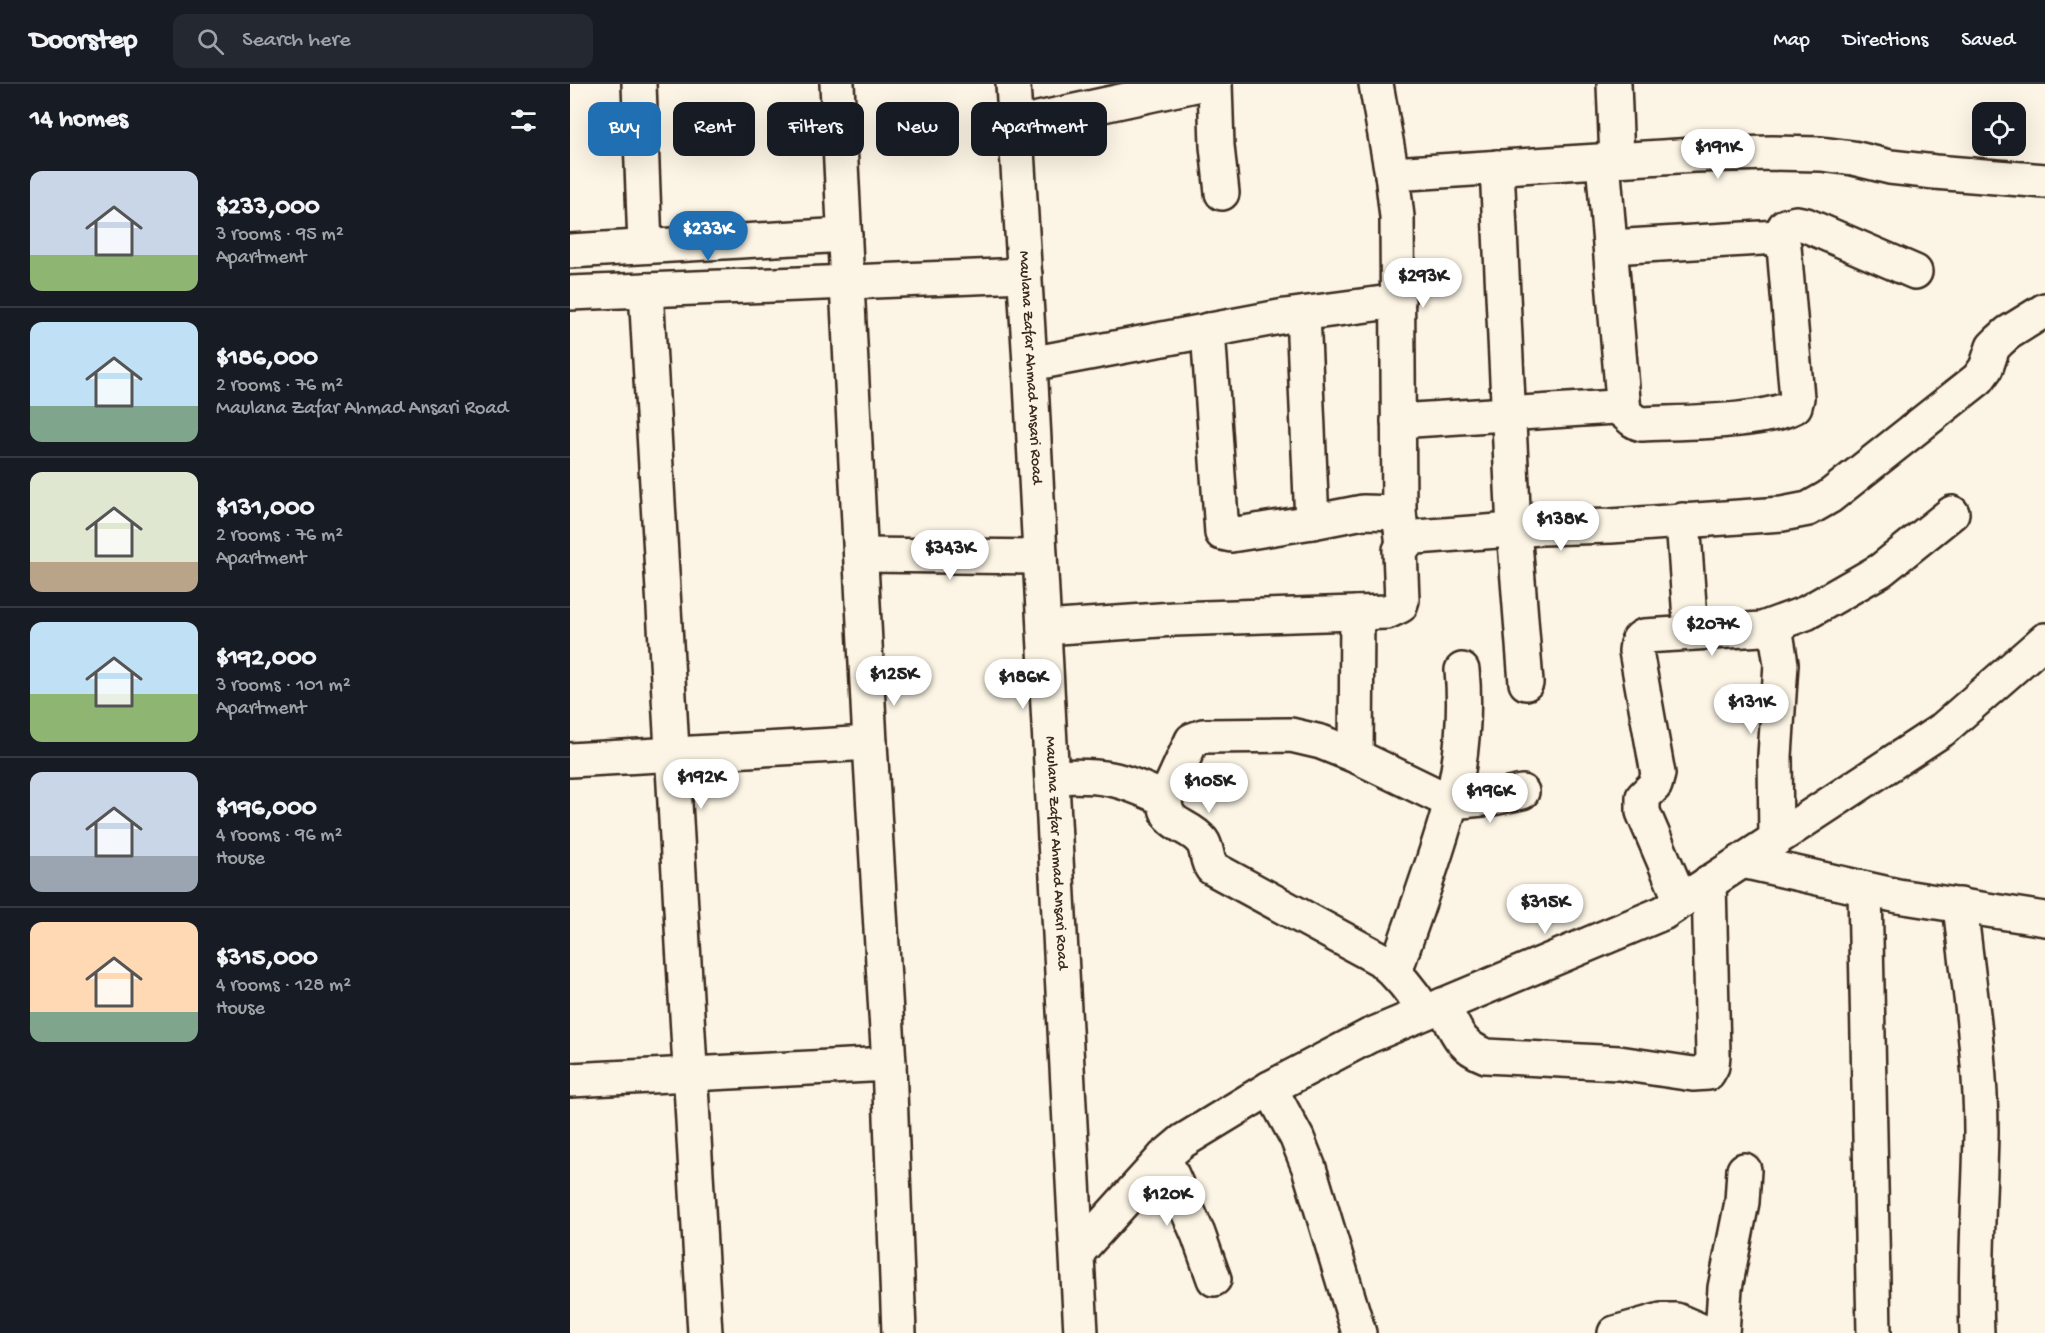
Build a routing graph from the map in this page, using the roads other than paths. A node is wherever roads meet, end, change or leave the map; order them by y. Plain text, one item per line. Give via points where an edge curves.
1 (639, 84) edge
2 (837, 84) edge
3 (1013, 84) edge
4 (1200, 84) edge
5 (1215, 84) edge
6 (1377, 84) edge
7 (1614, 84) edge
8 (1014, 102) edge
9 (1107, 104) edge
10 (1017, 156) edge
11 (1610, 160) junction
12 (1497, 167) junction
13 (1392, 174) junction
14 (2045, 181) edge
15 (1222, 193) dead end
16 (845, 235) junction
17 (1778, 237) junction
18 (645, 246) junction
19 (1611, 247) junction
20 (570, 251) edge
21 (1915, 272) dead end
22 (1025, 275) junction
23 (848, 283) junction
24 (646, 290) junction
25 (570, 293) edge
26 (1398, 301) junction
27 (2045, 310) edge
28 (1303, 314) junction
29 (1208, 330) junction
30 (1030, 364) junction
31 (1624, 412) junction
32 (1509, 414) junction
33 (1398, 421) junction
34 (1399, 513) junction
35 (1952, 513) dead end
36 (1683, 520) junction
37 (1312, 522) junction
38 (1514, 530) junction
39 (1403, 545) junction
40 (861, 555) junction
41 (1040, 557) junction
42 (1357, 613) junction
43 (1775, 626) junction
44 (1044, 628) junction
45 (1691, 633) junction
46 (2045, 640) edge
47 (1462, 670) dead end
48 (1526, 683) dead end
49 (870, 742) junction
50 (672, 754) junction
51 (1356, 756) junction
52 (570, 760) edge
53 (1052, 777) junction
54 (1522, 792) dead end
55 (1165, 799) junction
56 (1451, 802) junction
57 (1776, 839) junction
58 (1742, 861) junction
59 (1709, 882) junction
60 (1866, 889) junction
61 (1681, 901) junction
62 (1960, 905) junction
63 (2045, 919) edge
64 (1395, 972) junction
65 (1434, 1009) junction
66 (889, 1064) junction
67 (690, 1074) junction
68 (570, 1080) edge
69 (1270, 1089) junction
70 (1164, 1157) junction
71 (1744, 1170) dead end
72 (1078, 1252) junction
73 (1214, 1279) dead end
74 (705, 1333) edge
75 (898, 1333) edge
76 (1081, 1333) edge
77 (1359, 1333) edge
78 (1615, 1333) edge
79 (1706, 1333) edge
80 (1722, 1333) edge
81 (1874, 1333) edge
82 (1977, 1333) edge

1 - 18 street
2 - 16 street
3 - 8 street, Maulana Zafar Ahmad Ansari Road
4 - 9 street
5 - 15 street
6 - 13 street
7 - 11 street
10 - 22 street, Maulana Zafar Ahmad Ansari Road
11 - 12 street
11 - 14 street via 1821,154 1912,170
11 - 19 street
12 - 13 street
12 - 32 street
13 - 26 street
16 - 18 street
16 - 23 street
17 - 19 street
17 - 21 street via 1785,226 1806,225
17 - 31 street via 1784,247 1795,406 1738,418 1642,424 1630,420
18 - 20 street
19 - 31 street
22 - 23 street
22 - 30 street, Maulana Zafar Ahmad Ansari Road
23 - 24 street
23 - 40 street
24 - 25 street
24 - 50 street
26 - 28 street
26 - 33 street
27 - 36 street via 2007,333 1993,347 1978,379 1829,497 1808,509 1782,514
28 - 29 street
28 - 37 street
29 - 30 street
29 - 37 street via 1222,533 1231,535
30 - 41 street, Maulana Zafar Ahmad Ansari Road
31 - 32 street via 1614,407
32 - 33 street
32 - 38 street
33 - 34 street
34 - 37 street via 1363,512
34 - 39 street
35 - 43 street via 1881,570 1806,614
36 - 38 street
36 - 45 street
38 - 39 street via 1416,537
38 - 48 street
39 - 42 street via 1400,606 1387,612
40 - 41 street
40 - 49 street
41 - 44 street, Maulana Zafar Ahmad Ansari Road
42 - 44 street
42 - 51 street
43 - 45 street
43 - 57 street via 1781,664 1775,756
44 - 53 street, Maulana Zafar Ahmad Ansari Road
45 - 61 street via 1644,636 1636,651 1658,774 1655,785 1643,797 1643,813
46 - 57 street via 1942,730
47 - 56 street via 1464,711
49 - 50 street
49 - 66 street
50 - 52 street
50 - 67 street
51 - 55 street via 1291,735 1197,737 1192,740
51 - 56 street
53 - 55 street via 1109,777
53 - 72 street, Maulana Zafar Ahmad Ansari Road
54 - 56 street
55 - 64 street via 1168,816 1202,842 1212,868 1380,959
56 - 64 street
57 - 58 street
58 - 59 street
58 - 60 street
59 - 61 street
59 - 65 street via 1713,1054 1708,1072 1693,1074 1619,1063 1486,1056 1464,1044
60 - 62 street
60 - 81 street
61 - 65 street via 1663,913
62 - 63 street
62 - 82 street via 1981,1131
64 - 65 street
65 - 69 street via 1369,1036
66 - 67 street
66 - 75 street
67 - 68 street
67 - 74 street
69 - 70 street via 1183,1141
69 - 77 street via 1298,1138 1309,1168
70 - 72 street
70 - 73 street
71 - 80 street via 1742,1202 1725,1287
72 - 76 street, Maulana Zafar Ahmad Ansari Road
78 - 79 street via 1661,1320 1676,1320

